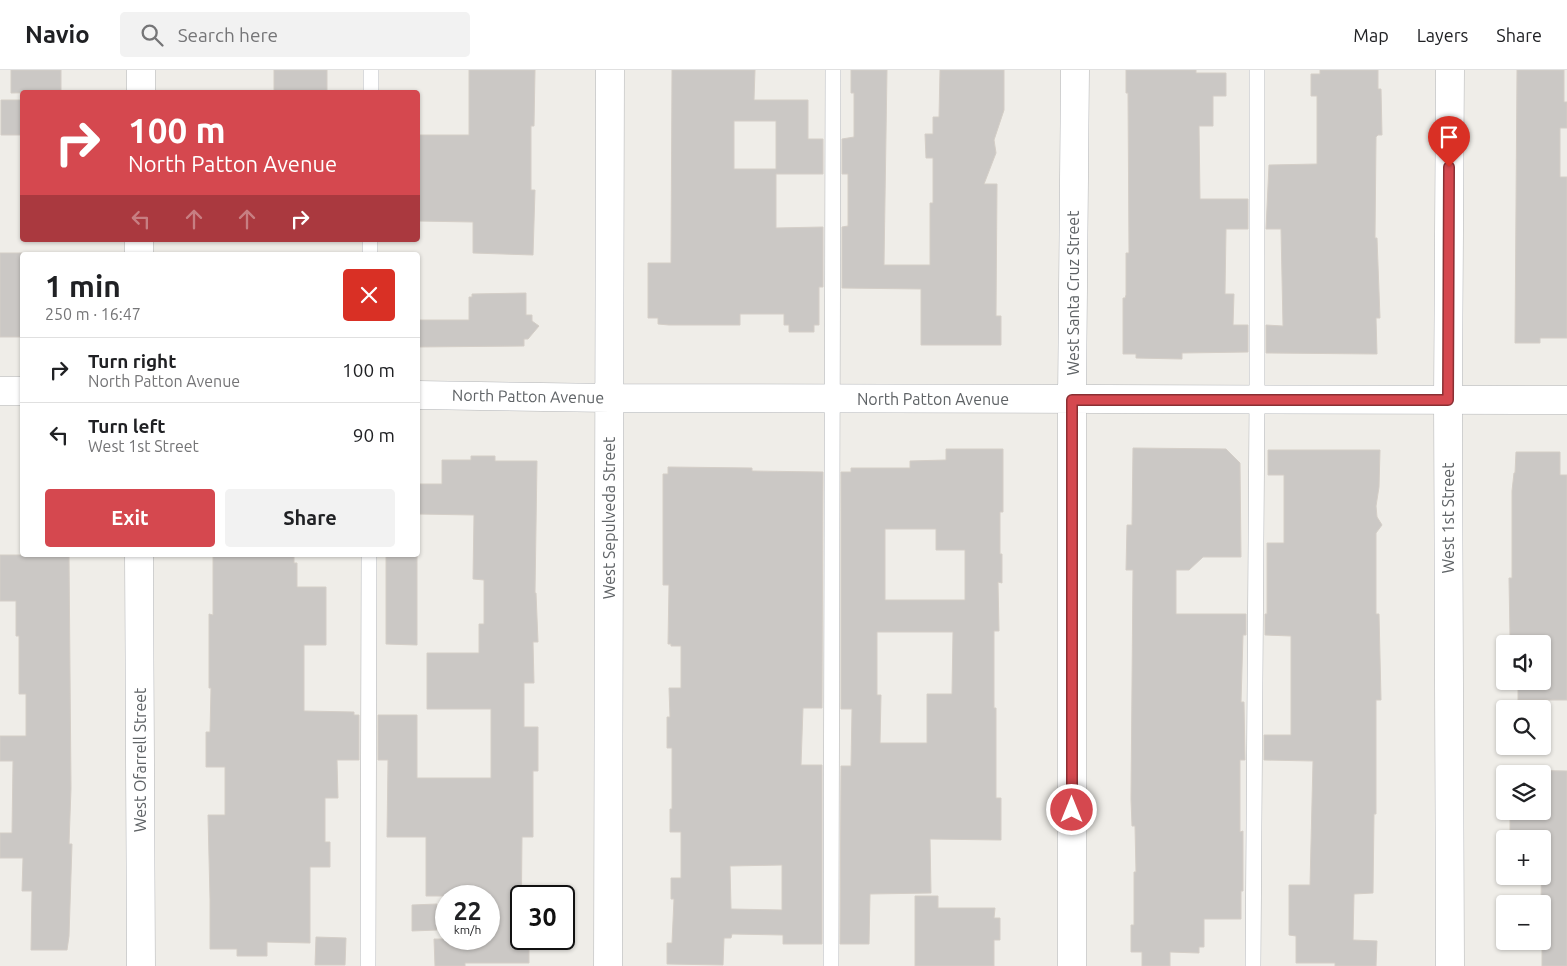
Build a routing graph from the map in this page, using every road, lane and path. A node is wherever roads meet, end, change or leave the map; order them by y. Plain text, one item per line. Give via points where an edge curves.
1 (141, 70) edge
2 (371, 70) edge
3 (610, 70) edge
4 (833, 70) edge
5 (1075, 70) edge
6 (1256, 70) edge
7 (1450, 70) edge
8 (141, 90) edge
9 (371, 90) edge
10 (0, 391) edge
11 (20, 391) edge
12 (420, 395) edge
13 (610, 398) junction
14 (831, 398) junction
15 (1072, 400) junction
16 (1257, 400) junction
17 (1448, 400) junction
18 (1567, 400) edge
19 (139, 557) edge
20 (369, 557) edge
21 (141, 966) edge
22 (368, 966) edge
23 (608, 966) edge
24 (831, 966) edge
25 (1072, 966) edge
26 (1253, 966) edge
27 (1450, 966) edge

1 - 8 street
2 - 9 lane
3 - 13 street, West Sepulveda Street
4 - 14 lane
5 - 15 street, West Santa Cruz Street
6 - 16 lane
7 - 17 street, West 1st Street
10 - 11 street
12 - 13 street, North Patton Avenue
13 - 14 street, North Patton Avenue
13 - 23 street, West Sepulveda Street
14 - 15 street, North Patton Avenue
14 - 24 lane
15 - 16 street, North Patton Avenue
15 - 25 street, West Santa Cruz Street
16 - 17 street, North Patton Avenue
16 - 26 lane
17 - 18 street, North Patton Avenue
17 - 27 street, West 1st Street
19 - 21 street, West Ofarrell Street
20 - 22 lane

